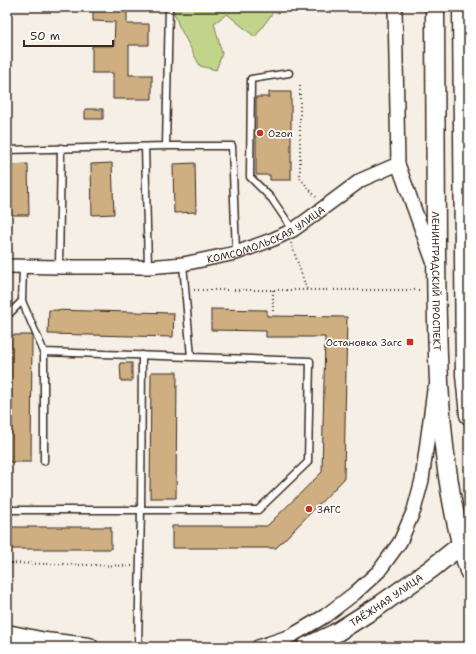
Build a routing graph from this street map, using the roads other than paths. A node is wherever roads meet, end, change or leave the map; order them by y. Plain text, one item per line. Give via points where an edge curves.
1 (169, 7) edge
2 (395, 7) edge
3 (435, 7) edge
4 (462, 7) edge
5 (289, 73) dead end
6 (166, 146) junction
7 (145, 147) junction
8 (61, 148) junction
9 (7, 150) edge
10 (398, 164) junction
11 (290, 231) junction
12 (236, 253) junction
13 (183, 264) junction
14 (7, 266) edge
15 (23, 267) junction
16 (59, 267) junction
17 (148, 267) junction
18 (436, 270) junction
19 (22, 301) junction
20 (7, 316) edge
21 (44, 352) junction
22 (142, 355) junction
23 (191, 357) junction
24 (438, 360) junction
25 (469, 415) edge
26 (44, 461) dead end
27 (7, 510) edge
28 (141, 510) junction
29 (465, 544) edge
30 (469, 571) edge
31 (7, 634) edge
32 (45, 645) edge
33 (89, 647) edge
34 (138, 647) edge
35 (258, 647) edge
36 (306, 647) edge

1 - 6 lane
2 - 10 street
3 - 18 main road, ЛЕНИНГРАДСКИЙ ПРОСПЕКТ
4 - 25 main road via 465,375
5 - 11 lane via 251,79 250,177 272,198
6 - 7 lane
6 - 12 lane via 232,146
7 - 8 lane
7 - 17 lane
8 - 9 lane
8 - 16 lane
10 - 11 street, КОМСОМОЛЬСКАЯ УЛИЦА via 361,180
10 - 18 street
11 - 12 street, КОМСОМОЛЬСКАЯ УЛИЦА
12 - 13 street, КОМСОМОЛЬСКАЯ УЛИЦА
13 - 17 street, КОМСОМОЛЬСКАЯ УЛИЦА
13 - 23 lane
14 - 15 street, КОМСОМОЛЬСКАЯ УЛИЦА
15 - 16 street, КОМСОМОЛЬСКАЯ УЛИЦА
15 - 19 lane
16 - 17 street, КОМСОМОЛЬСКАЯ УЛИЦА
18 - 24 main road, ЛЕНИНГРАДСКИЙ ПРОСПЕКТ
19 - 20 lane
19 - 21 lane
21 - 22 lane
21 - 26 lane
22 - 23 lane
22 - 28 lane
23 - 28 lane via 310,361 308,462 258,510
24 - 29 main road, ЛЕНИНГРАДСКИЙ ПРОСПЕКТ via 445,459 451,497
24 - 35 street via 422,480 414,510 400,542 379,571 325,616 291,636
27 - 28 lane
28 - 34 lane
29 - 30 main road, ЛЕНИНГРАДСКИЙ ПРОСПЕКТ
29 - 36 main road, ТАЁЖНАЯ УЛИЦА via 380,606 334,634
31 - 32 main road
32 - 33 main road

